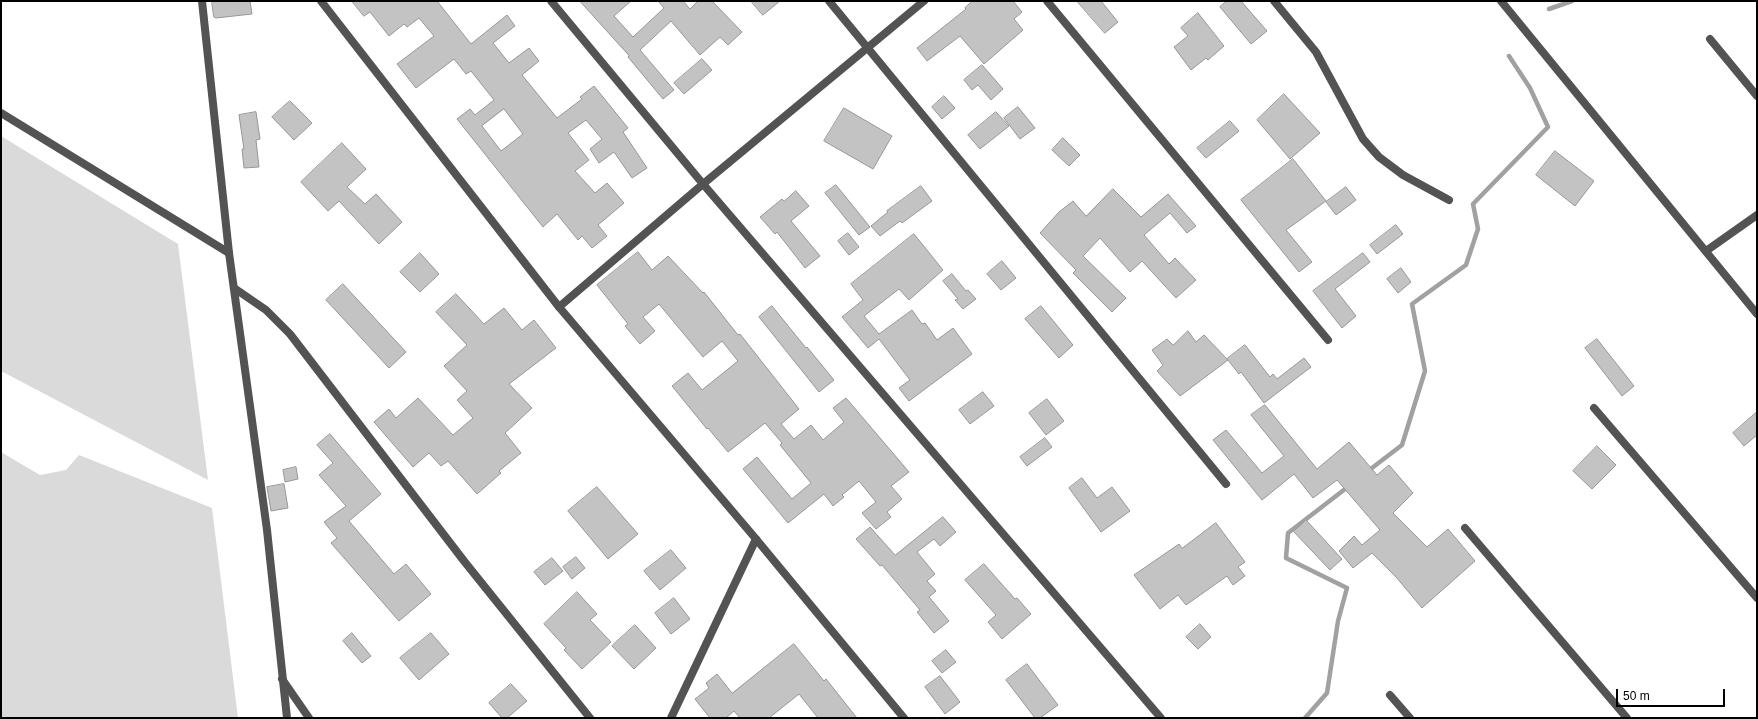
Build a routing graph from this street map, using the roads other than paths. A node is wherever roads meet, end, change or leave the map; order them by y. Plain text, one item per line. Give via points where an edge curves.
1 (202, 1) edge
2 (321, 1) edge
3 (550, 1) edge
4 (829, 1) edge
5 (924, 1) edge
6 (1046, 1) edge
7 (1274, 1) edge
8 (1501, 1) edge
9 (1710, 39) dead end
10 (868, 47) junction
11 (1757, 96) edge
12 (1, 113) edge
13 (703, 184) junction
14 (1449, 200) dead end
15 (1757, 215) edge
16 (1706, 251) junction
17 (229, 253) junction
18 (234, 288) junction
19 (559, 307) junction
20 (1757, 314) edge
21 (1328, 340) dead end
22 (1594, 408) dead end
23 (1226, 484) dead end
24 (1465, 528) dead end
25 (756, 539) junction
26 (1757, 598) edge
27 (281, 677) junction
28 (1390, 695) dead end
29 (287, 718) edge
30 (308, 718) edge
31 (590, 718) edge
32 (671, 718) edge
33 (904, 718) edge
34 (1161, 718) edge
35 (1410, 718) edge
36 (1627, 718) edge

1 - 17 street
2 - 19 street
3 - 13 street
4 - 10 street
5 - 10 street
6 - 21 street
7 - 14 street via 1316,52 1363,139 1379,158 1403,175
8 - 16 street
9 - 11 street
10 - 13 street
10 - 23 street
12 - 17 street
13 - 19 street
13 - 34 street
15 - 16 street
16 - 20 street
17 - 18 street
18 - 27 street via 267,530
18 - 31 street via 266,310 290,334 464,561
19 - 25 street
22 - 26 street
24 - 36 street
25 - 32 street
25 - 33 street
27 - 29 street
27 - 30 street
28 - 35 street

